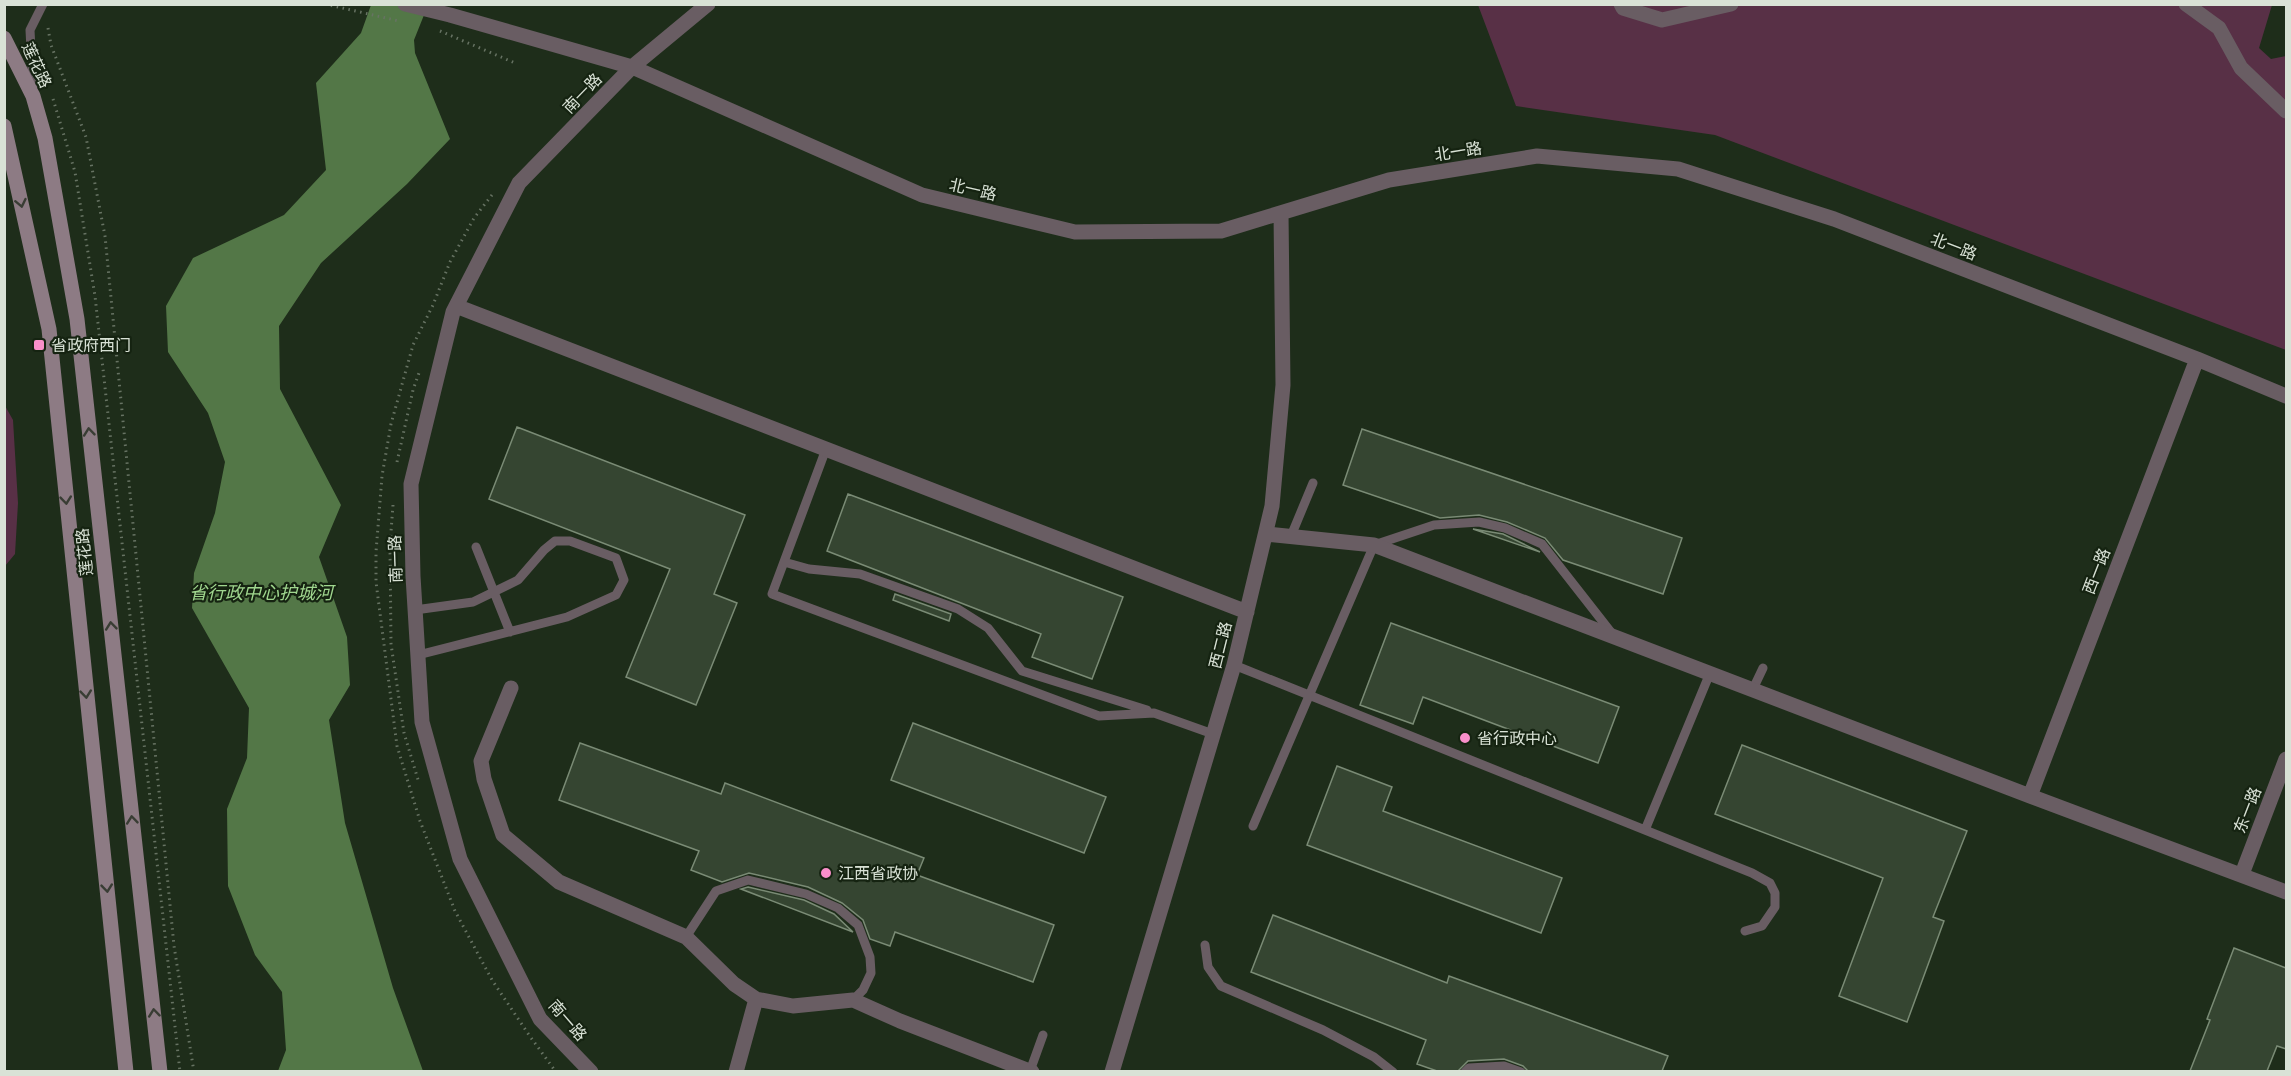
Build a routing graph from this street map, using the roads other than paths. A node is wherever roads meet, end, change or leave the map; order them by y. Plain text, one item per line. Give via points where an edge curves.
1 (43, 4) edge
2 (405, 4) edge
3 (708, 4) edge
4 (1621, 4) edge
5 (1731, 4) edge
6 (2186, 4) edge
7 (4, 38) edge
8 (632, 67) junction
9 (33, 96) junction
10 (2286, 111) edge
11 (4, 126) edge
12 (1281, 213) junction
13 (456, 306) junction
14 (2197, 359) junction
15 (2286, 396) edge
16 (826, 449) junction
17 (1312, 483) dead end
18 (1266, 534) junction
19 (1291, 536) junction
20 (1374, 544) junction
21 (476, 547) dead end
22 (784, 562) junction
23 (494, 592) junction
24 (415, 610) junction
25 (1247, 612) junction
26 (510, 632) junction
27 (1614, 636) junction
28 (418, 655) junction
29 (1234, 665) junction
30 (1763, 668) dead end
31 (1710, 673) junction
32 (511, 688) dead end
33 (1753, 689) junction
34 (1309, 696) junction
35 (1154, 713) junction
36 (1213, 734) junction
37 (2286, 759) edge
38 (2030, 796) junction
39 (1253, 826) dead end
40 (1645, 830) junction
41 (2242, 874) junction
42 (2286, 892) edge
43 (1745, 931) dead end
44 (686, 937) junction
45 (1205, 945) dead end
46 (756, 999) junction
47 (853, 1000) junction
48 (1043, 1035) dead end
49 (126, 1071) edge
50 (160, 1071) edge
51 (591, 1071) edge
52 (736, 1071) edge
53 (1031, 1071) edge
54 (1112, 1071) edge
55 (1394, 1071) edge
56 (1465, 1071) edge
57 (1521, 1071) edge

1 - 9 lane via 30,30
2 - 8 street, 北一路
3 - 8 street, 南一路
4 - 5 street via 1662,20
6 - 10 street via 2219,28 2241,68
7 - 9 main road, 莲花路
8 - 12 street, 北一路 via 922,195 1075,232 1221,231
8 - 13 street, 南一路 via 519,183
50 -> 9 main road, 莲花路 via 77,319 45,138
11 -> 49 main road, 莲花路 via 49,329
12 - 14 street, 北一路 via 1389,180 1537,156 1678,168 1834,219
12 - 18 street, 西二路 via 1283,385
13 - 16 street
13 - 24 street, 南一路 via 411,484
14 - 15 street, 北一路
14 - 38 street, 西一路
16 - 22 lane
16 - 25 street
17 - 19 lane
18 - 19 street
18 - 25 street, 西二路
19 - 20 street
20 - 27 street
20 - 27 lane via 1434,525 1479,522 1505,528 1542,544
20 - 34 lane
21 - 23 lane
22 - 35 lane via 861,574 957,609 988,628 1022,671
22 - 35 lane via 772,594 1099,716
23 - 24 lane via 473,602
23 - 26 lane
23 - 26 lane via 518,580 555,541 570,541 616,558 624,580 616,596 567,617
24 - 28 street, 南一路
25 - 29 street, 西二路
26 - 28 lane
27 - 31 street
28 - 51 street, 南一路 via 422,722 460,859 540,1019
29 - 34 lane
29 - 36 street, 西二路
30 - 33 lane
31 - 33 street
31 - 40 lane
32 - 44 street via 481,761 503,835 559,882
33 - 38 street
34 - 39 lane
34 - 40 lane
35 - 36 lane
36 - 54 street, 西二路
37 - 41 street, 东一路
38 - 41 street
40 - 43 lane via 1770,883 1775,907 1762,926
41 - 42 street
44 - 46 street via 734,984
44 - 47 lane via 716,891 748,880 807,894 838,908 858,925 870,957 871,973 864,990
45 - 55 lane via 1208,968 1221,986 1323,1030
46 - 47 street via 793,1006
46 - 52 street
47 - 53 street
48 - 53 lane
56 - 57 lane via 1504,1066

